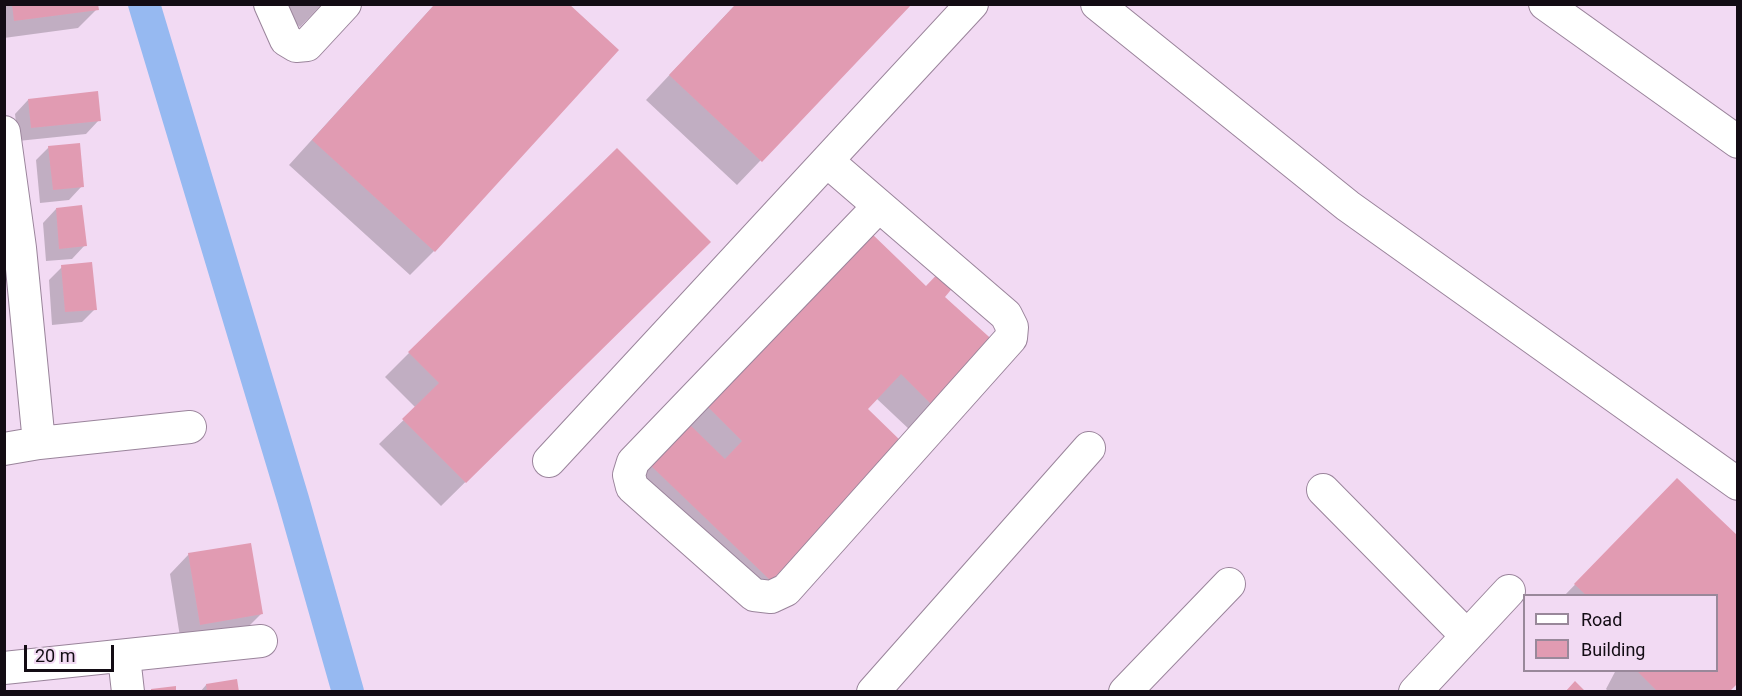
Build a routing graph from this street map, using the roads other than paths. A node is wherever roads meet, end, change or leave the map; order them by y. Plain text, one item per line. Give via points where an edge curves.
1 (270, 4) edge
2 (345, 4) edge
3 (972, 4) edge
4 (1097, 4) edge
5 (1545, 4) edge
6 (4, 132) edge
7 (1737, 142) edge
8 (827, 161) junction
9 (879, 206) junction
10 (12, 249) edge
11 (190, 427) dead end
12 (39, 443) junction
13 (1089, 448) dead end
14 (4, 449) edge
15 (549, 461) dead end
16 (1737, 484) edge
17 (1323, 490) dead end
18 (1229, 584) dead end
19 (1509, 591) dead end
20 (1467, 636) junction
21 (261, 641) dead end
22 (124, 657) junction
23 (4, 668) edge
24 (128, 692) edge
25 (873, 692) edge
26 (1125, 692) edge
27 (1415, 692) edge

1 - 2 street via 286,40 296,46 307,45
3 - 8 street
4 - 16 street via 1348,206
5 - 7 street
6 - 10 street
8 - 9 street
8 - 15 street
9 - 9 street via 1006,315 1012,327 1011,338 786,590 771,597 754,595 632,487 629,475 633,462
10 - 12 street
11 - 12 street
12 - 14 street
13 - 25 street
17 - 20 street
18 - 26 street
19 - 20 street
20 - 27 street
21 - 22 street
22 - 23 street
22 - 24 street

